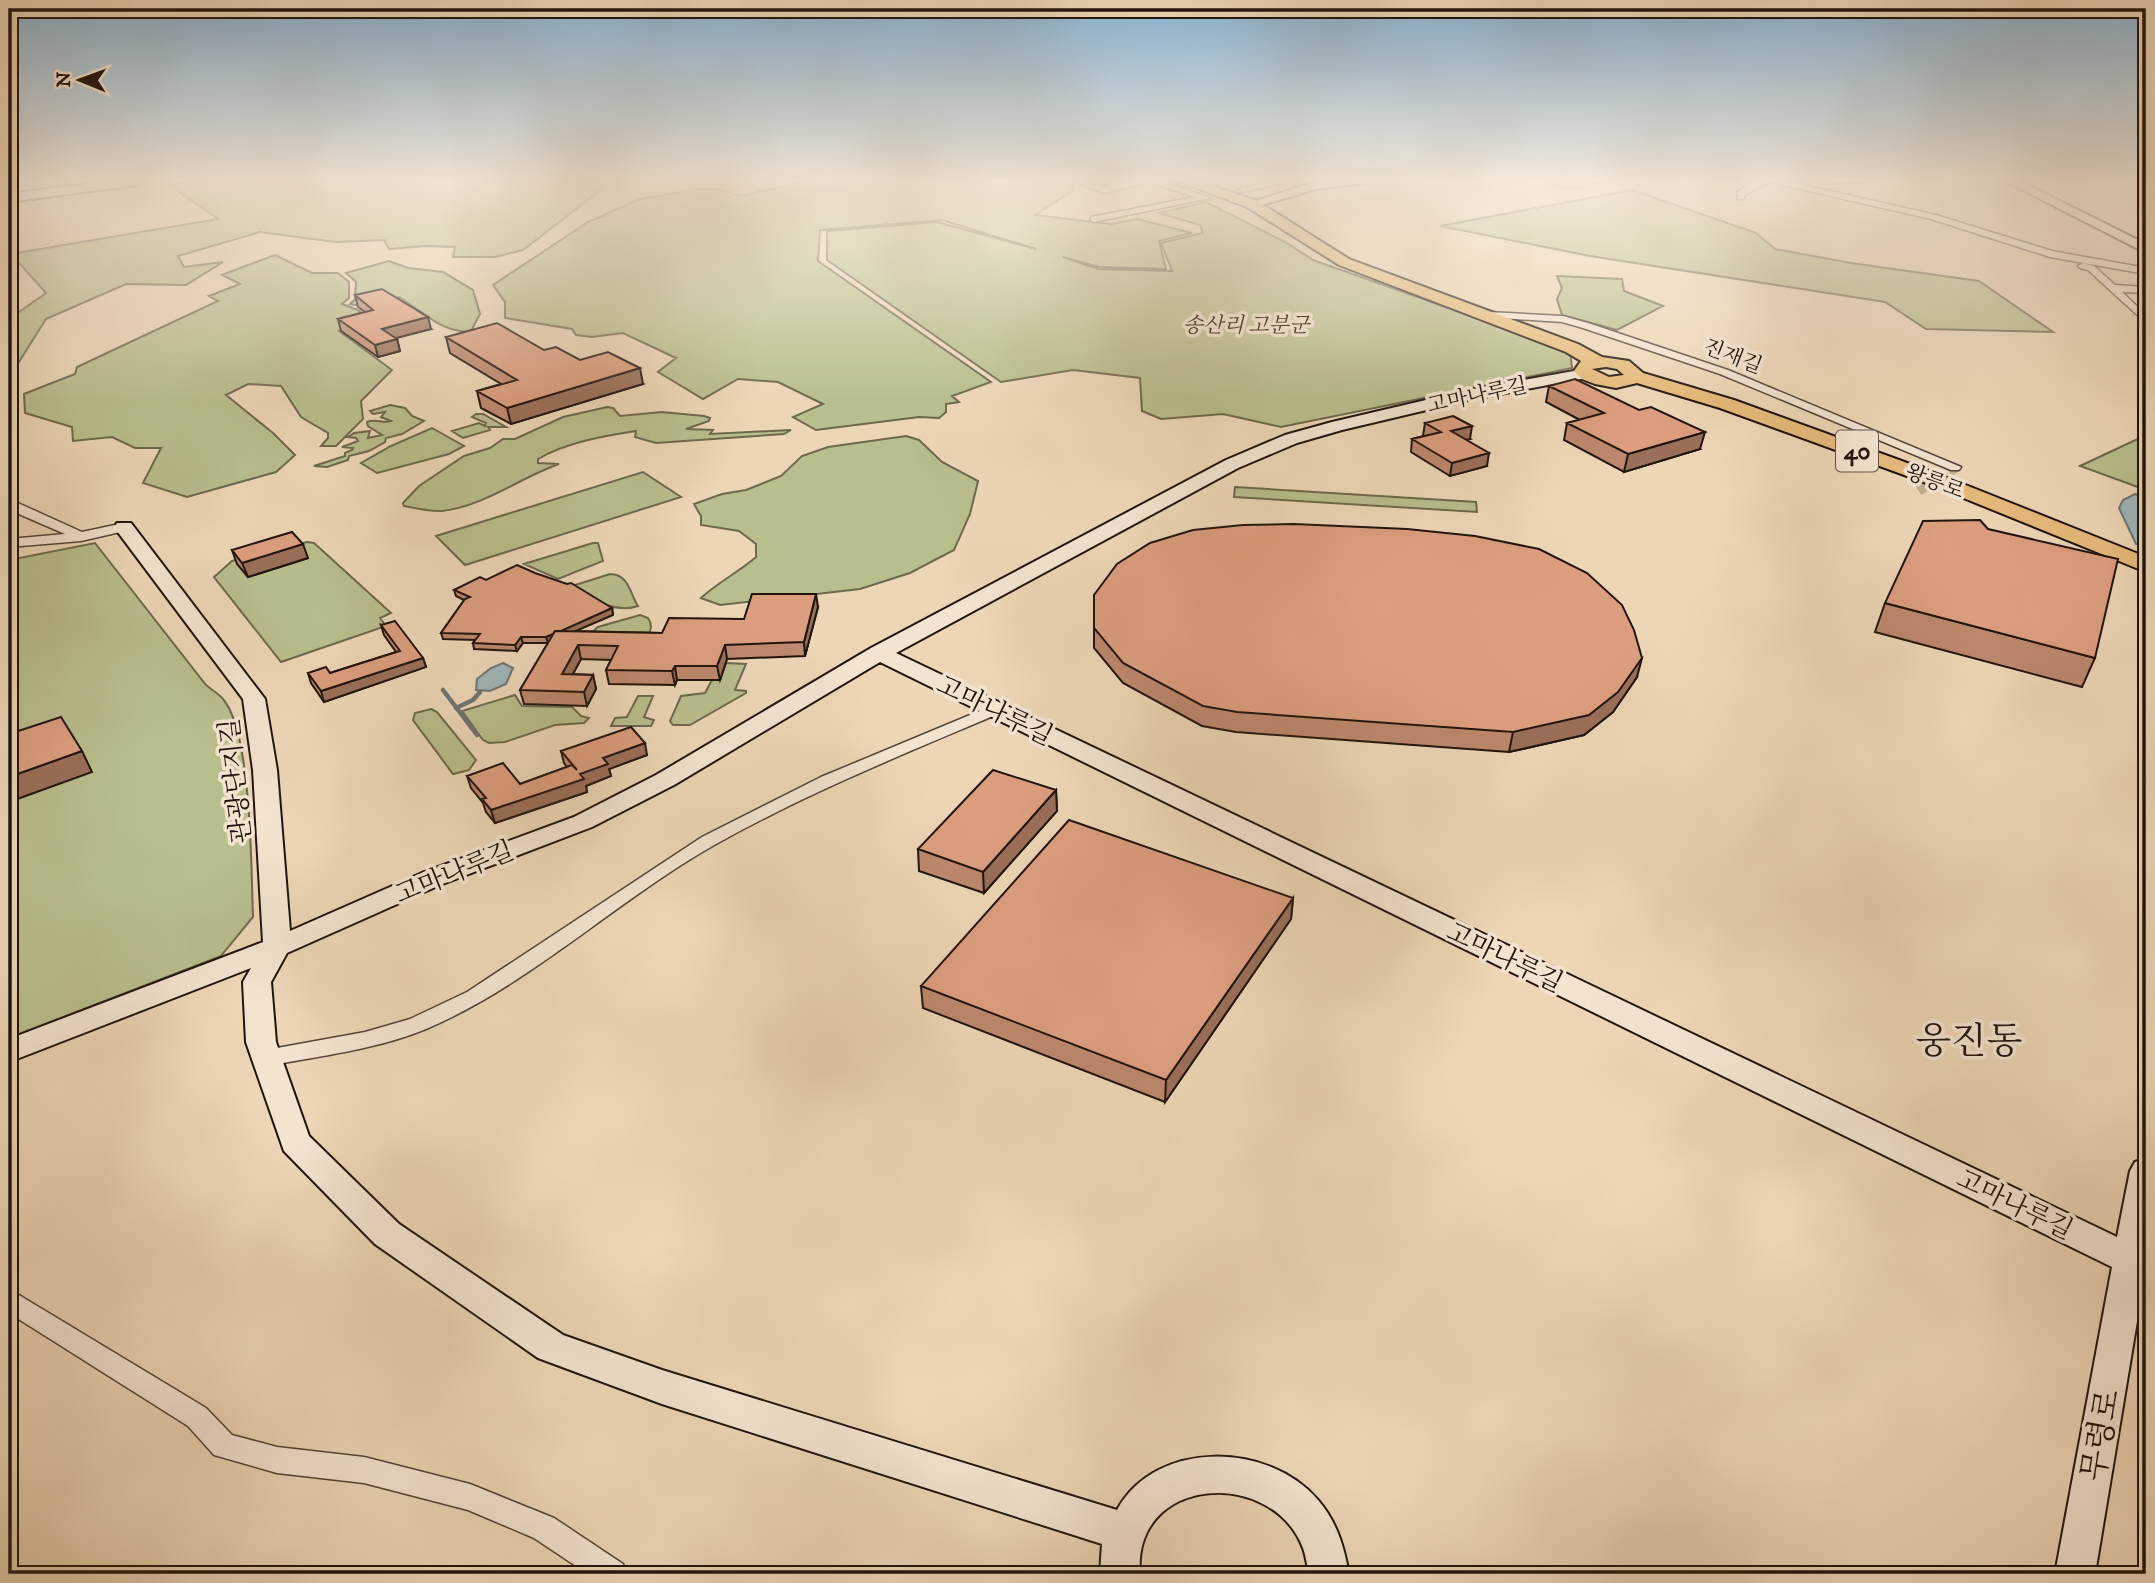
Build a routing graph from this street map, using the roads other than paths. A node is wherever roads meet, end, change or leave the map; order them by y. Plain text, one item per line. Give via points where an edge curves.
1 (1329, 253) edge
2 (2046, 253) edge
3 (2050, 254) junction
4 (2146, 271) edge
5 (2113, 288) junction
6 (2146, 290) edge
7 (2131, 306) junction
8 (2146, 306) edge
9 (1489, 315) junction
10 (2146, 320) edge
11 (1591, 368) junction
12 (1955, 467) dead end
13 (9, 503) edge
14 (124, 527) joint
15 (2076, 536) junction
16 (81, 537) junction
17 (9, 543) edge
18 (2146, 556) edge
19 (2146, 565) edge
20 (879, 653) junction
21 (994, 710) junction
22 (277, 947) junction
23 (9, 1051) edge
24 (267, 1058) junction
25 (2146, 1171) edge
26 (2131, 1260) junction
27 (9, 1300) edge
28 (1125, 1532) junction
29 (613, 1574) edge
30 (1119, 1574) edge
31 (1329, 1574) edge
32 (2075, 1574) edge

1 - 9 main road, 왕릉로 / 40
2 - 3 street
3 - 4 street
3 - 5 street via 2091,268
5 - 6 street
5 - 7 street
7 - 8 street
7 - 10 street
9 - 11 main road, 왕릉로 / 40 via 1572,348
9 - 12 street, 진재길 via 1563,319 1587,326 1724,372
11 - 15 main road, 왕릉로 / 40 via 1623,365 1634,371 1634,376 1727,404
11 - 20 main road, 고마나루길 via 1291,439 1232,464
13 - 16 street via 21,513 62,525
14 - 16 street
14 - 22 main road, 관광단지길 via 254,699 265,770
15 - 18 main road, 왕릉로 / 40
15 - 19 main road, 왕릉로 / 40
16 - 17 street
20 - 21 main road, 고마나루길
20 - 22 main road, 고마나루길 via 665,780 583,822 431,879
21 - 24 street via 827,781 708,841 474,997 429,1019 365,1040
21 - 26 main road, 고마나루길
22 - 23 main road, 고마나루길
22 - 24 main road via 257,982 261,1042
24 - 28 main road via 295,1142 387,1234 551,1347 662,1387
25 - 26 main road, 무령로
26 - 32 main road, 무령로
27 - 29 street via 197,1417 224,1446 276,1460 363,1470 470,1497 544,1528
28 - 30 main road
28 - 31 main road via 1142,1504 1168,1484 1198,1473 1232,1472 1264,1482 1293,1502 1315,1530

